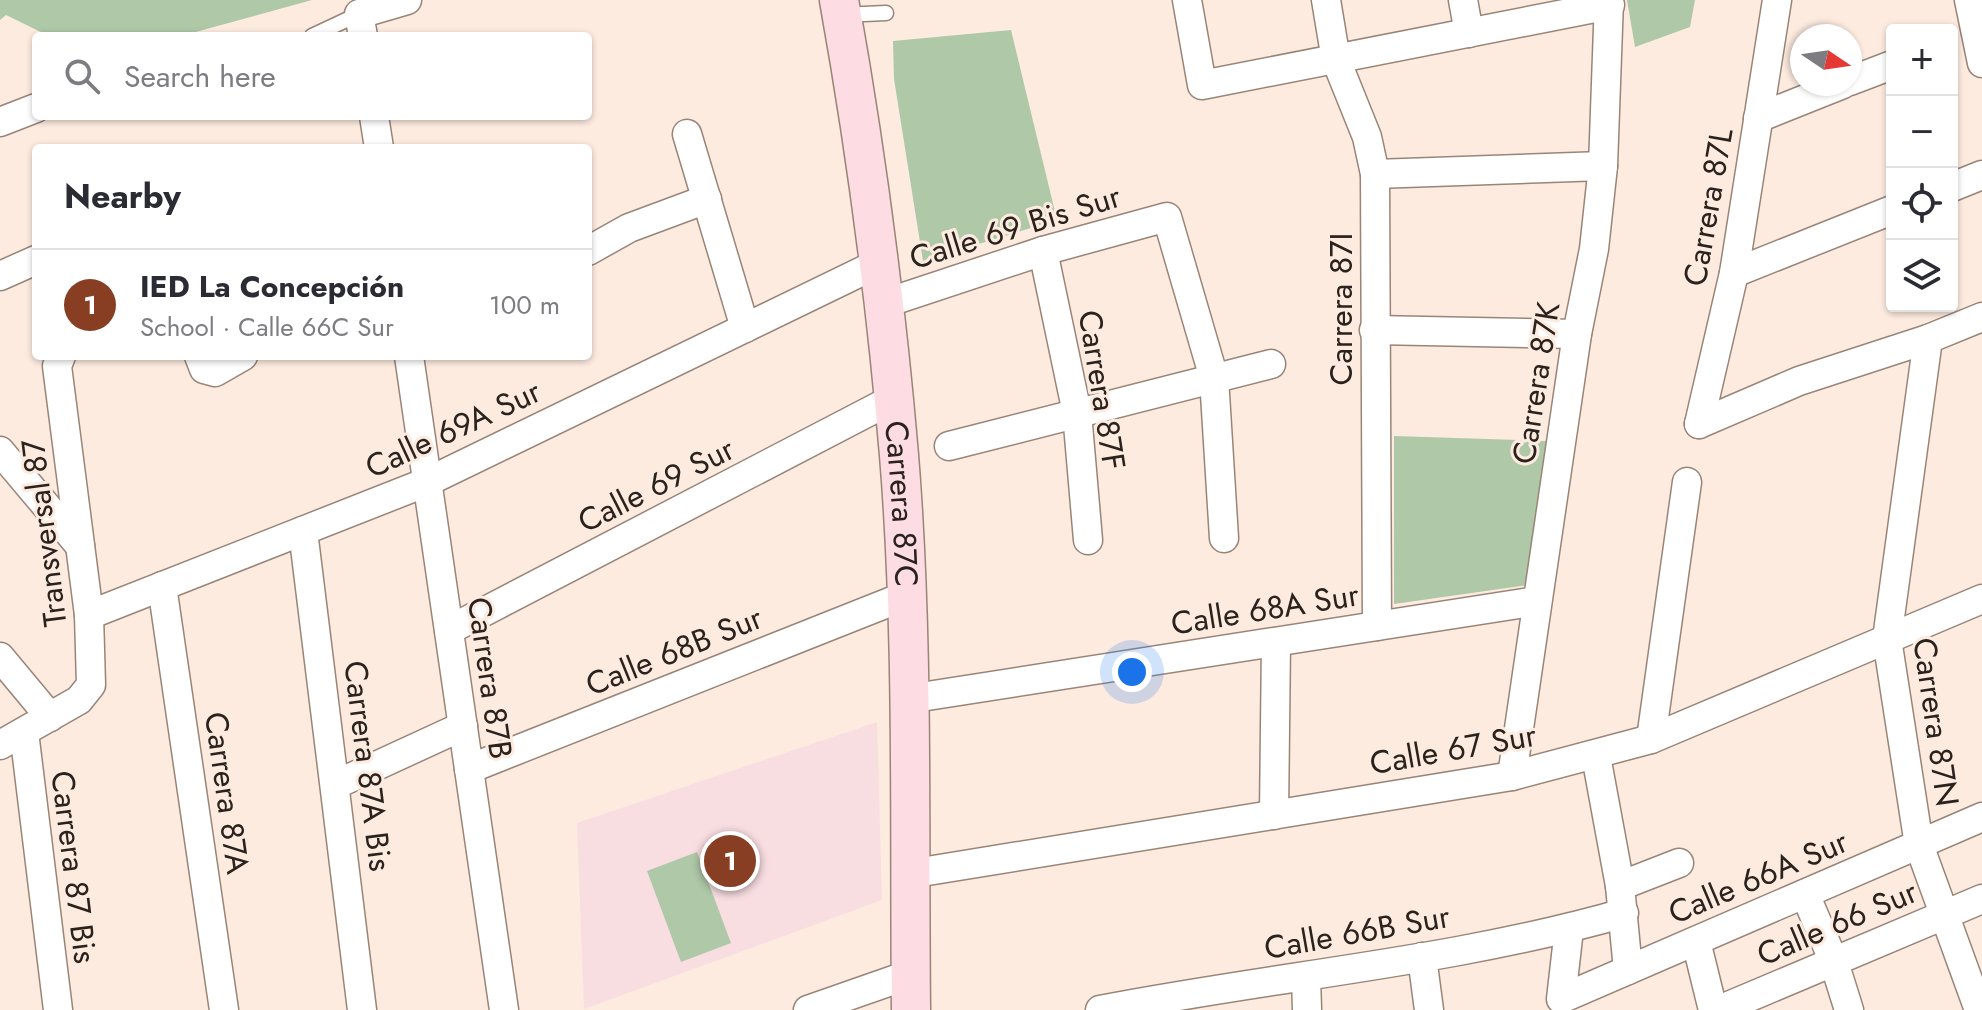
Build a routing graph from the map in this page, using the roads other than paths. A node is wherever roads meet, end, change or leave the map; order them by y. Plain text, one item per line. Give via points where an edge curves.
1 (407, 0) edge
2 (1187, 0) edge
3 (1326, 0) edge
4 (1463, 0) edge
5 (1777, 0) edge
6 (1969, 0) edge
7 (1610, 3) edge
8 (840, 8) edge
9 (886, 13) dead end
10 (361, 25) edge
11 (330, 32) edge
12 (1469, 33) junction
13 (1964, 36) edge
14 (1336, 60) junction
15 (1982, 63) edge
16 (1886, 67) edge
17 (1862, 76) edge
18 (1813, 96) edge
19 (32, 110) edge
20 (1758, 118) junction
21 (375, 120) edge
22 (0, 122) edge
23 (687, 134) dead end
24 (378, 144) edge
25 (1603, 166) junction
26 (1375, 174) junction
27 (1982, 175) edge
28 (1958, 185) edge
29 (707, 199) junction
30 (1886, 212) edge
31 (629, 228) junction
32 (592, 236) edge
33 (592, 249) edge
34 (1043, 251) junction
35 (32, 262) edge
36 (879, 263) junction
37 (1734, 273) junction
38 (0, 276) edge
39 (883, 304) junction
40 (1982, 317) edge
41 (745, 328) junction
42 (1374, 330) junction
43 (1577, 334) junction
44 (1928, 339) junction
45 (59, 360) edge
46 (201, 360) edge
47 (410, 360) edge
48 (234, 363) edge
49 (1271, 364) dead end
50 (1214, 378) junction
51 (893, 399) junction
52 (1077, 413) junction
53 (949, 446) dead end
54 (0, 451) edge
55 (427, 482) junction
56 (1687, 482) dead end
57 (303, 531) junction
58 (1224, 538) dead end
59 (1088, 540) dead end
60 (81, 547) junction
61 (162, 586) junction
62 (905, 596) junction
63 (1982, 599) edge
64 (1537, 601) junction
65 (89, 615) junction
66 (1377, 626) junction
67 (449, 630) junction
68 (1887, 639) junction
69 (1276, 642) junction
70 (0, 657) edge
71 (908, 699) junction
72 (50, 717) junction
73 (463, 726) junction
74 (12, 738) edge
75 (1651, 739) junction
76 (1596, 756) junction
77 (469, 769) junction
78 (1512, 776) junction
79 (337, 784) junction
80 (1274, 815) junction
81 (1982, 817) edge
82 (1919, 845) junction
83 (1679, 863) dead end
84 (909, 874) junction
85 (1805, 894) junction
86 (1982, 899) edge
87 (1622, 900) junction
88 (1944, 915) junction
89 (1569, 929) junction
90 (1696, 941) junction
91 (1422, 957) junction
92 (1834, 962) junction
93 (1628, 970) junction
94 (1306, 977) junction
95 (911, 992) edge
96 (1174, 1003) edge
97 (58, 1010) edge
98 (224, 1010) edge
99 (362, 1010) edge
100 (504, 1010) edge
101 (808, 1010) edge
102 (1100, 1010) edge
103 (1307, 1010) edge
104 (1429, 1010) edge
105 (1713, 1010) edge
106 (1719, 1010) edge
107 (1849, 1010) edge
108 (1979, 1010) edge

1 - 10 street
2 - 14 street via 1202,85
3 - 14 street, Carrera 87I
4 - 12 street
5 - 20 street, Carrera 87L
6 - 13 street
7 - 12 street
7 - 25 street, Carrera 87K
8 - 9 lane
8 - 36 street, Carrera 87C
10 - 11 lane
12 - 14 street
13 - 15 street
14 - 26 street, Carrera 87I via 1367,137
16 - 17 street
18 - 20 street
19 - 22 street
20 - 37 street, Carrera 87L
21 - 24 street
23 - 29 street
25 - 26 street
25 - 43 street, Carrera 87K
26 - 42 street, Carrera 87I
27 - 28 street
29 - 31 street
29 - 41 street
30 - 37 street
31 - 32 street
31 - 33 street
34 - 39 street, Calle 69 Bis Sur
34 - 50 street, Calle 69 Bis Sur via 1167,217
34 - 52 street, Carrera 87F
35 - 38 street
36 - 39 street, Carrera 87C
36 - 41 street, Calle 69A Sur
37 - 44 street, Carrera 87L via 1699,424 1799,381
39 - 51 street, Carrera 87C
40 - 44 street
41 - 55 street, Calle 69A Sur
42 - 43 street
42 - 66 street, Carrera 87I
43 - 64 street, Carrera 87K
44 - 68 street, Carrera 87N
45 - 60 street, Transversal 87
46 - 48 street via 204,369 215,372
47 - 55 street, Carrera 87B
49 - 50 street
50 - 52 street
50 - 58 street
51 - 62 street, Carrera 87C
51 - 67 street, Calle 69 Sur
52 - 53 street
52 - 59 street, Carrera 87F
54 - 60 street
55 - 57 street, Calle 69A Sur
55 - 67 street, Carrera 87B
56 - 75 street
57 - 61 street, Calle 69A Sur
57 - 79 street, Carrera 87A Bis
60 - 65 street, Transversal 87
61 - 65 street, Calle 69A Sur
61 - 98 street, Carrera 87A
62 - 71 street, Carrera 87C
62 - 77 street, Calle 68B Sur
63 - 68 street, Calle 67 Sur
64 - 66 street, Calle 68A Sur
64 - 78 street, Carrera 87K
65 - 72 street, Transversal 87 via 91,685 79,700
66 - 69 street, Calle 68A Sur
67 - 73 street, Carrera 87B
68 - 75 street, Calle 67 Sur
68 - 82 street, Carrera 87N
69 - 71 street, Calle 68A Sur
69 - 80 street
70 - 72 street
71 - 84 street, Carrera 87C
72 - 74 street
73 - 77 street, Carrera 87B
73 - 79 street
74 - 97 street, Carrera 87 Bis
75 - 76 street, Calle 67 Sur
76 - 78 street, Calle 67 Sur
76 - 87 street
77 - 100 street, Carrera 87B
78 - 80 street, Calle 67 Sur
79 - 99 street, Carrera 87A Bis
80 - 84 street, Calle 67 Sur
81 - 82 street, Calle 66A Sur
82 - 85 street, Calle 66A Sur
82 - 88 street, Carrera 87N
83 - 87 street, Calle 66B Sur
84 - 95 street, Carrera 87C
85 - 90 street, Calle 66A Sur
85 - 92 street
86 - 88 street, Calle 66 Sur
87 - 89 street, Calle 66B Sur
87 - 93 street
88 - 92 street, Calle 66 Sur
88 - 108 street, Carrera 87N
89 - 91 street, Calle 66B Sur
89 - 93 street, Calle 66A Sur via 1561,999
90 - 93 street, Calle 66A Sur
90 - 105 street
91 - 94 street, Calle 66B Sur
91 - 104 street
92 - 106 street, Calle 66 Sur
92 - 107 street
94 - 96 street, Calle 66B Sur
94 - 103 street
95 - 101 street
96 - 102 street, Calle 66B Sur

